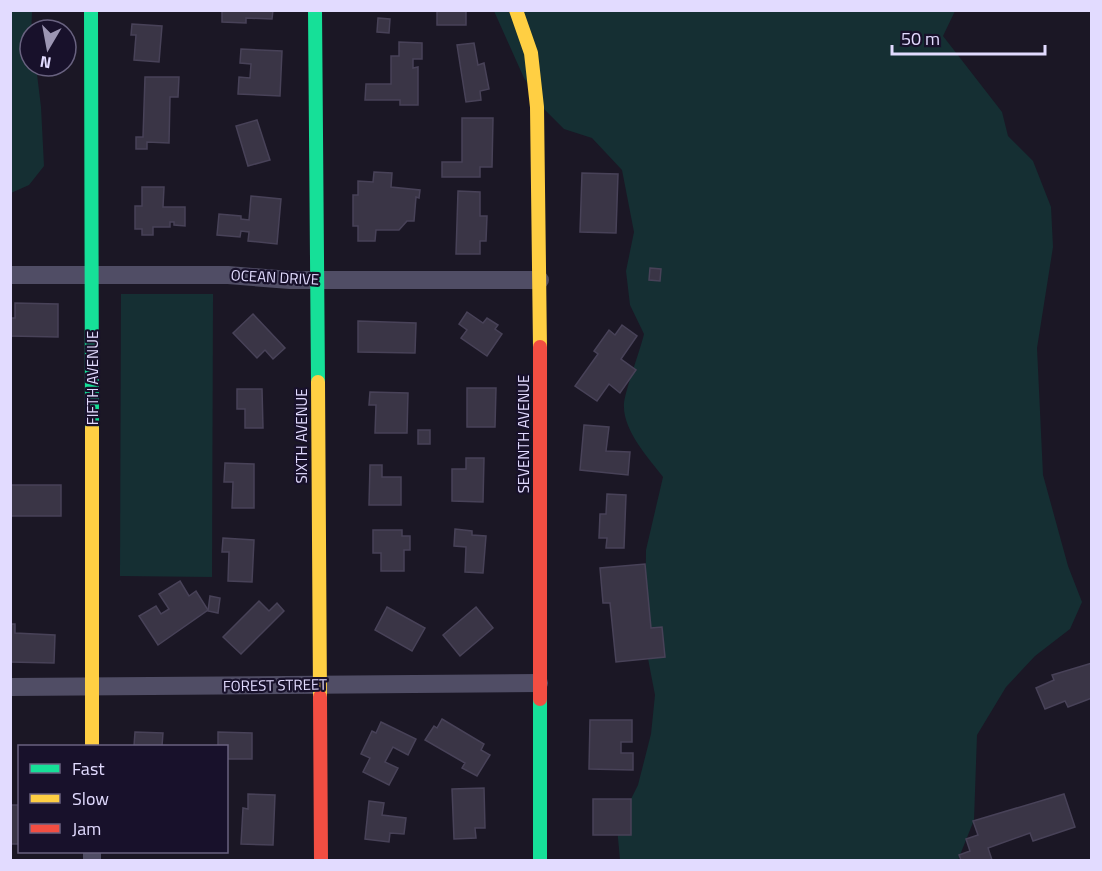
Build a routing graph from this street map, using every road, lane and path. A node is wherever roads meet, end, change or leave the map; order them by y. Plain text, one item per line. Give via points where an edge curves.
1 (91, 10) edge
2 (315, 10) edge
3 (516, 10) edge
4 (10, 275) edge
5 (92, 275) junction
6 (318, 280) junction
7 (540, 280) junction
8 (539, 683) junction
9 (318, 684) junction
10 (10, 687) edge
11 (92, 688) junction
12 (92, 745) edge
13 (321, 861) edge
14 (540, 861) edge

1 - 5 street, FIFTH AVENUE
2 - 6 street, SIXTH AVENUE
3 - 7 street, SEVENTH AVENUE via 523,21 534,65
4 - 5 street, OCEAN DRIVE
5 - 6 street, OCEAN DRIVE via 228,274
5 - 11 street, FIFTH AVENUE
6 - 7 street, OCEAN DRIVE
6 - 9 street, SIXTH AVENUE
7 - 8 street, SEVENTH AVENUE
8 - 9 street, FOREST STREET
8 - 14 street, SEVENTH AVENUE
9 - 11 street, FOREST STREET
9 - 13 street, SIXTH AVENUE
10 - 11 street, FOREST STREET
11 - 12 street, FIFTH AVENUE

